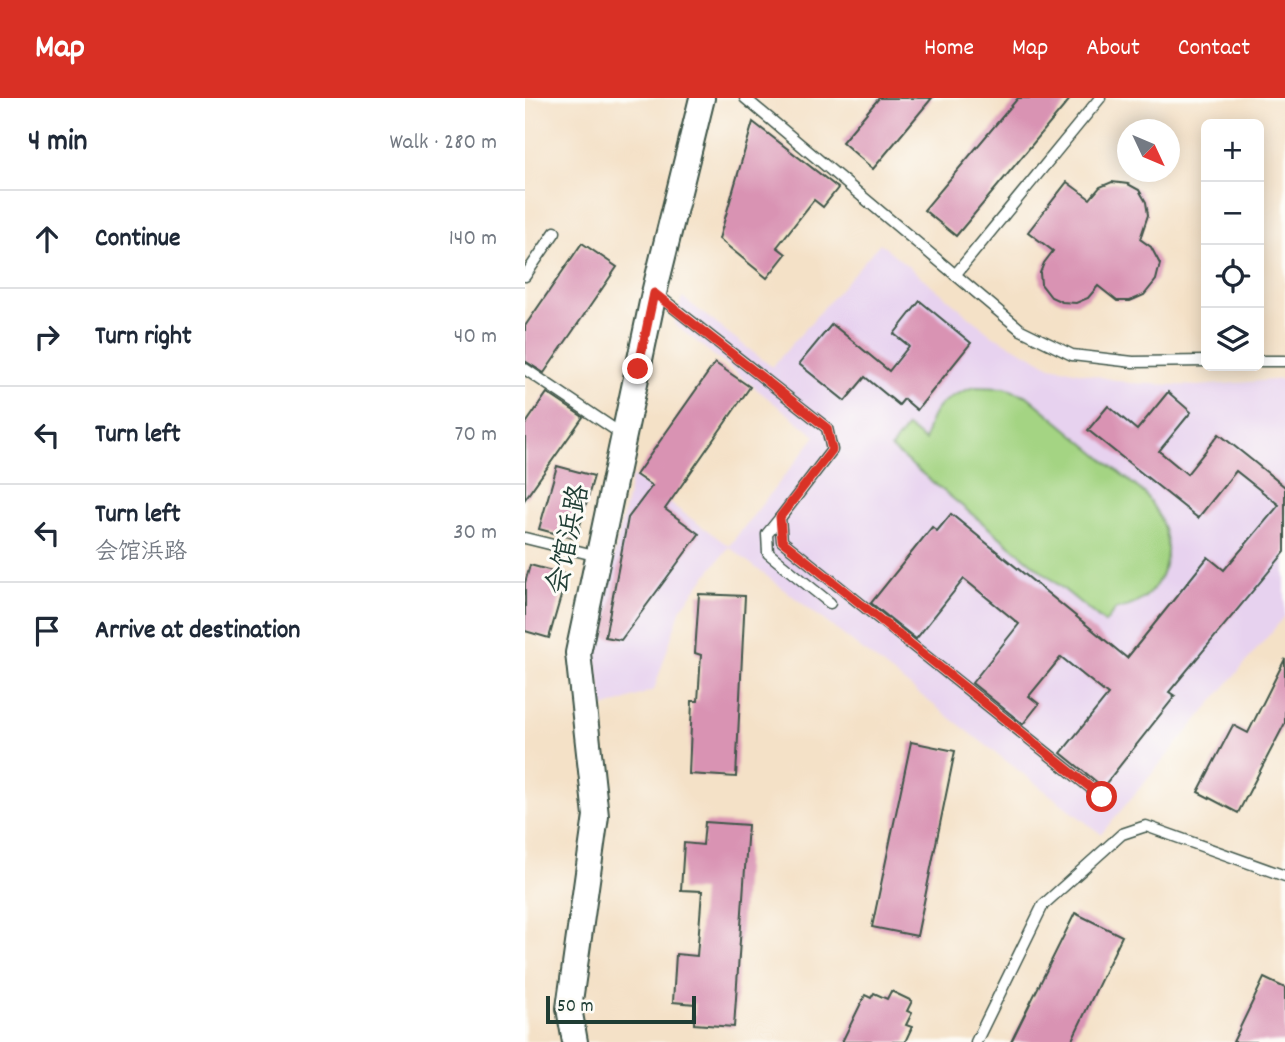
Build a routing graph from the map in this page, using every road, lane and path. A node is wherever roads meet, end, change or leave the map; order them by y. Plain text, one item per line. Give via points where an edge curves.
1 (702, 98) edge
2 (745, 98) edge
3 (1100, 98) edge
4 (555, 232) dead end
5 (955, 275) junction
6 (525, 276) edge
7 (654, 293) junction
8 (1201, 361) edge
9 (1264, 361) edge
10 (1285, 361) edge
11 (525, 369) edge
12 (624, 435) junction
13 (780, 517) junction
14 (525, 538) edge
15 (598, 556) junction
16 (830, 603) dead end
17 (1102, 797) dead end
18 (1285, 876) edge
19 (575, 1042) edge
20 (976, 1042) edge

1 - 7 street, 会馆浜路
2 - 5 lane
3 - 5 lane
4 - 6 lane
5 - 8 lane via 1021,330 1072,355 1133,362
7 - 12 street, 会馆浜路
7 - 13 lane via 827,428 832,450
9 - 10 lane
11 - 12 lane
12 - 15 street, 会馆浜路
13 - 16 lane via 767,534 768,553
13 - 17 lane via 782,541
14 - 15 lane
15 - 19 street, 会馆浜路 via 577,653 596,816 569,1008
18 - 20 lane via 1146,826 1122,834 1043,905

